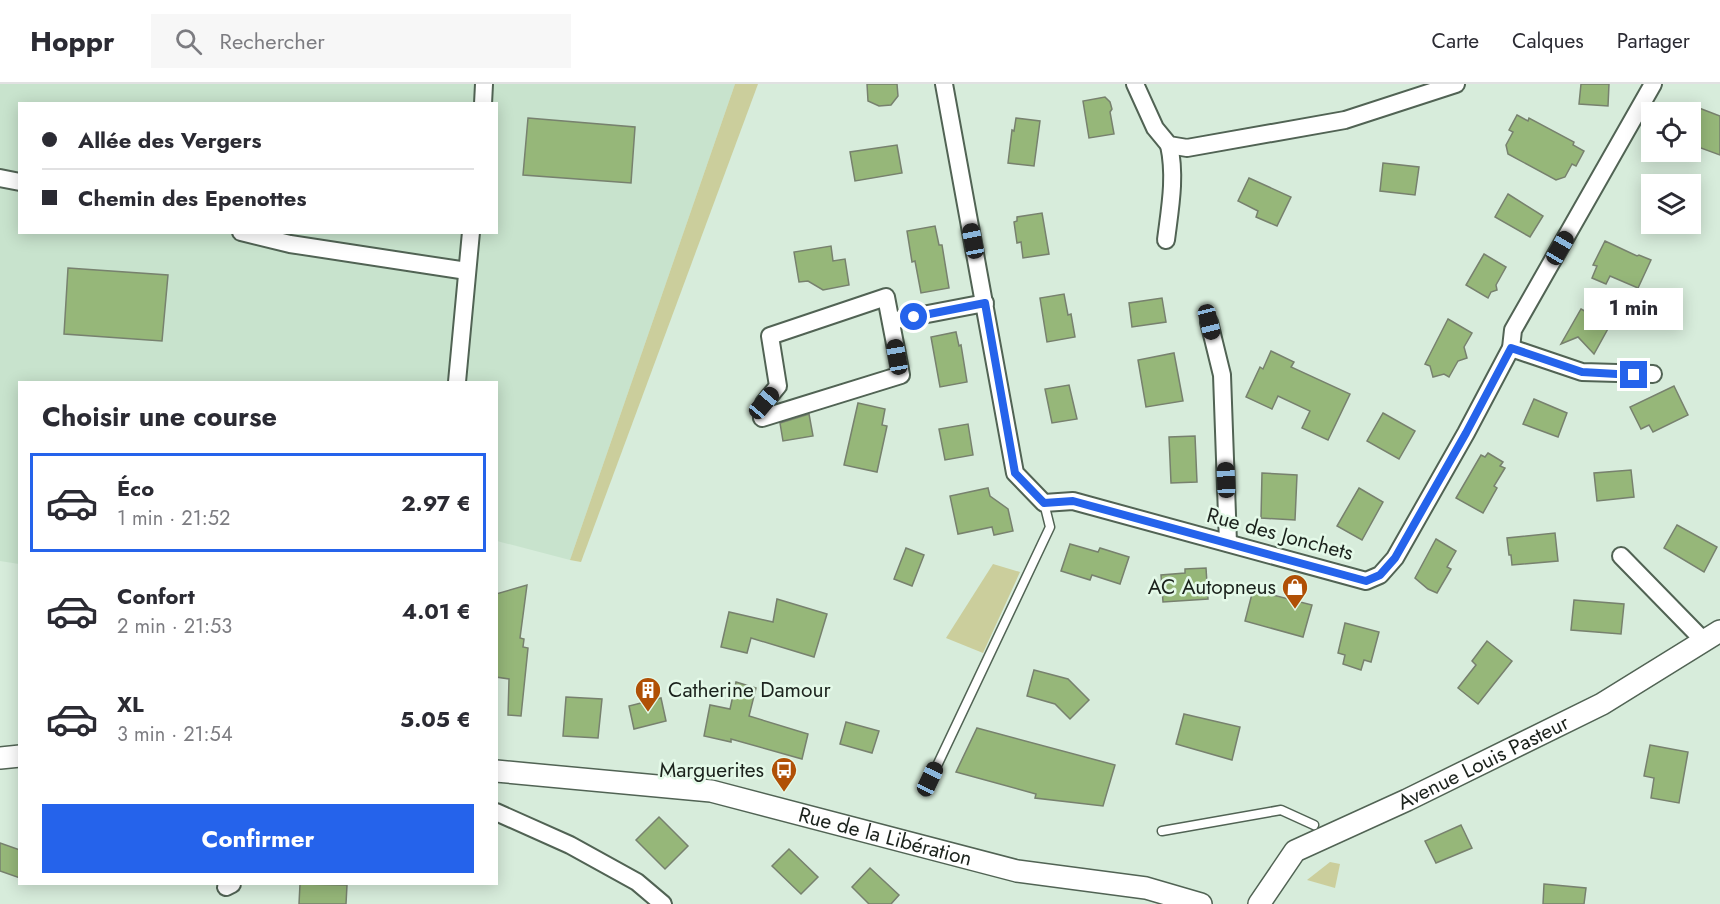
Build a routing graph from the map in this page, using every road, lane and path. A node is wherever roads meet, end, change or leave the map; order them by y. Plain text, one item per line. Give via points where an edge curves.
1 (484, 84) edge
2 (944, 84) edge
3 (1135, 84) edge
4 (1456, 84) edge
5 (1653, 84) edge
6 (483, 102) edge
7 (1169, 145) junction
8 (0, 178) edge
9 (18, 182) edge
10 (249, 234) edge
11 (471, 234) edge
12 (1166, 240) dead end
13 (467, 271) junction
14 (985, 303) junction
15 (891, 321) junction
16 (1209, 322) dead end
17 (1511, 348) junction
18 (1653, 374) dead end
19 (457, 381) edge
20 (1044, 503) junction
21 (1228, 543) junction
22 (1620, 556) dead end
23 (1712, 636) edge
24 (18, 756) edge
25 (0, 759) edge
26 (498, 771) edge
27 (925, 791) dead end
28 (498, 813) edge
29 (1314, 825) dead end
30 (1162, 831) dead end
31 (663, 904) edge
32 (1201, 904) edge
33 (1259, 904) edge

1 - 6 street
2 - 14 street
3 - 7 street via 1155,128
4 - 7 street via 1345,120 1187,148
5 - 17 street, Rue des Jonchets via 1513,330
7 - 12 street via 1172,197
8 - 9 street
10 - 13 street via 290,244
11 - 13 street
13 - 19 street
14 - 15 street
14 - 20 street via 1015,473
15 - 15 street via 901,375 762,418 764,403 778,386 770,336 886,297
16 - 21 street via 1222,375
17 - 18 street via 1582,372
17 - 21 street, Rue des Jonchets via 1395,558 1380,575 1366,581
20 - 21 street, Rue des Jonchets via 1073,501
20 - 27 lane via 1050,527
22 - 23 street
23 - 33 street, Avenue Louis Pasteur via 1602,704 1295,851
24 - 25 street
26 - 32 street, Rue de la Libération via 711,791 1017,871 1146,888
28 - 31 street via 570,845 638,882
29 - 30 lane via 1281,810

